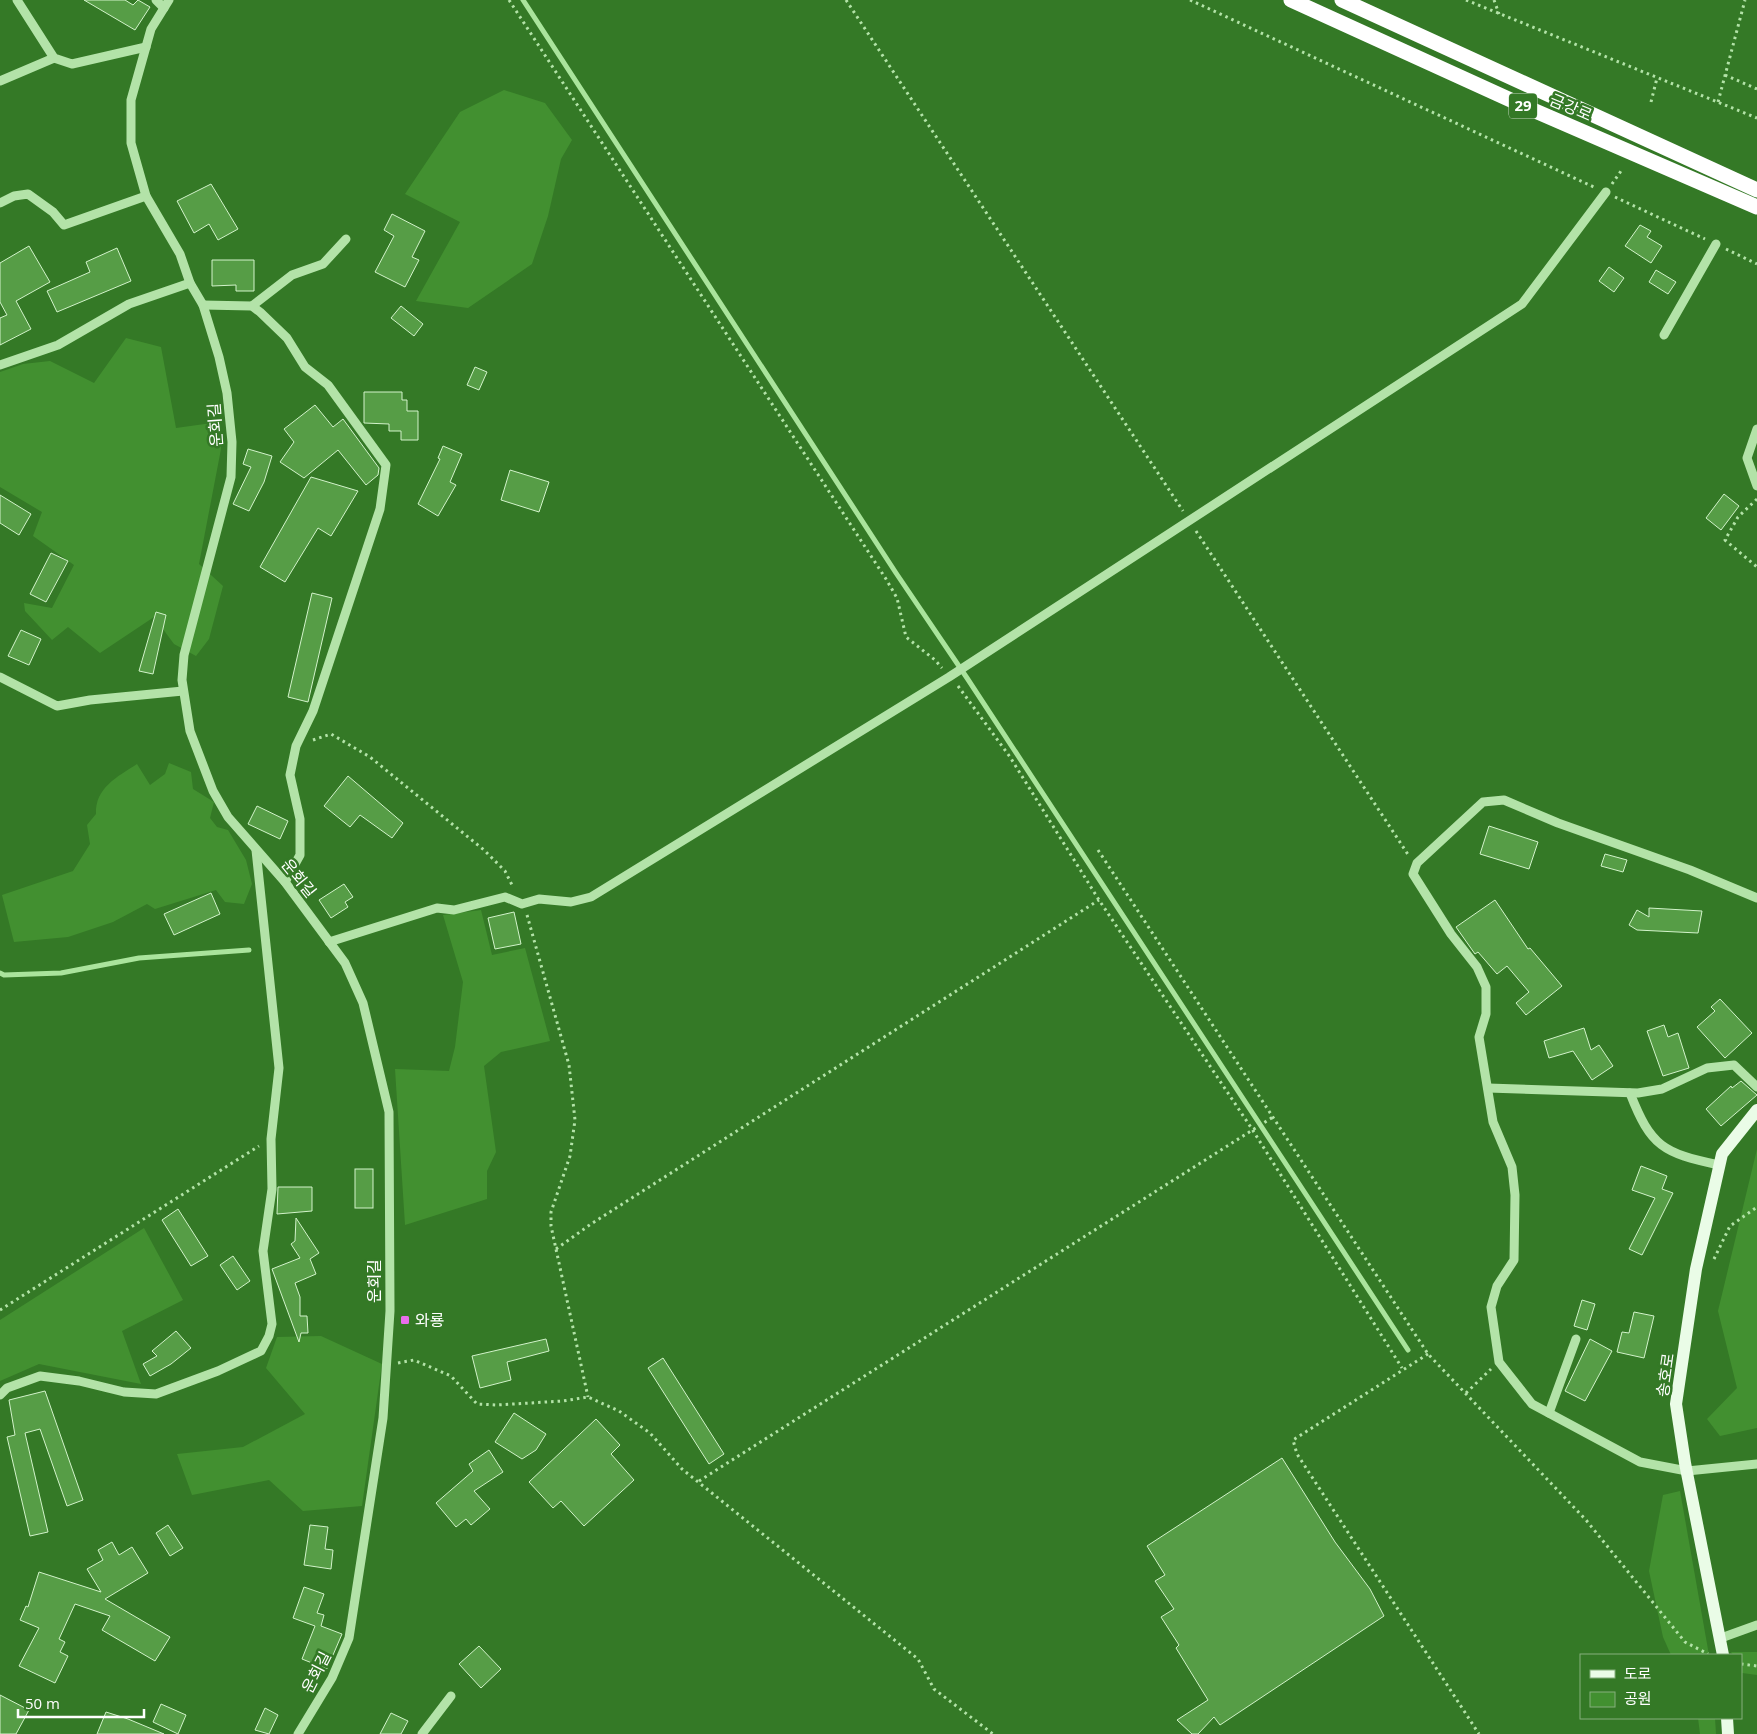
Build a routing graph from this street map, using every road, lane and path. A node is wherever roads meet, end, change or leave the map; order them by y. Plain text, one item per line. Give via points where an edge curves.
1 (17, 0) edge
2 (156, 0) edge
3 (846, 0) edge
4 (1190, 0) edge
5 (1291, 0) edge
6 (1342, 0) edge
7 (1466, 0) edge
8 (1494, 0) edge
9 (1745, 0) edge
10 (166, 4) edge
11 (1499, 15) junction
12 (146, 46) junction
13 (54, 58) junction
14 (1725, 74) junction
15 (1657, 78) junction
16 (0, 81) edge
17 (1757, 89) edge
18 (1651, 102) dead end
19 (1718, 102) junction
20 (1757, 118) edge
21 (1696, 163) junction
22 (1623, 168) dead end
23 (1757, 184) edge
24 (1757, 190) edge
25 (1606, 192) junction
26 (146, 196) junction
27 (0, 203) edge
28 (1757, 207) edge
29 (346, 239) dead end
30 (1716, 244) junction
31 (1757, 264) edge
32 (190, 283) junction
33 (203, 306) junction
34 (252, 306) junction
35 (1664, 335) dead end
36 (0, 365) edge
37 (1757, 429) edge
38 (1757, 486) edge
39 (1757, 499) edge
40 (1189, 521) junction
41 (1757, 567) edge
42 (0, 677) edge
43 (183, 690) junction
44 (296, 746) junction
45 (256, 850) junction
46 (1098, 850) dead end
47 (1417, 863) junction
48 (285, 882) junction
49 (1757, 898) edge
50 (1099, 900) dead end
51 (522, 904) junction
52 (329, 942) junction
53 (1757, 1087) edge
54 (1488, 1088) junction
55 (1630, 1093) junction
56 (1757, 1110) edge
57 (1273, 1117) junction
58 (270, 1139) junction
59 (1719, 1165) junction
60 (1757, 1207) edge
61 (556, 1250) junction
62 (1696, 1269) junction
63 (0, 1310) edge
64 (1576, 1339) dead end
65 (1428, 1354) junction
66 (1499, 1362) junction
67 (388, 1365) junction
68 (1466, 1393) junction
69 (0, 1395) edge
70 (588, 1397) junction
71 (1549, 1413) junction
72 (1757, 1464) edge
73 (1687, 1471) junction
74 (699, 1481) junction
75 (1757, 1625) edge
76 (1720, 1638) junction
77 (1709, 1654) edge
78 (1723, 1654) edge
79 (1742, 1664) edge
80 (1757, 1666) edge
81 (451, 1696) dead end
82 (1727, 1719) edge
83 (298, 1734) edge
84 (422, 1734) edge
85 (993, 1734) edge
86 (1479, 1734) edge
87 (1728, 1734) edge

1 - 13 street
2 - 10 street
3 - 40 path
4 - 25 path
5 - 28 highway, 금강로 / 29
6 - 21 highway, 금강로 / 29
7 - 11 path
8 - 11 path
9 - 14 path
10 - 12 street, 운회길 via 151,29
11 - 15 path
12 - 13 street via 72,64
12 - 26 street, 운회길 via 131,100 131,143
13 - 16 street
14 - 17 path
14 - 19 path
15 - 18 path
15 - 19 path
19 - 20 path
21 - 23 highway
21 - 24 highway, 금강로 / 29
22 - 25 path
25 - 30 path
25 - 40 street via 1522,304
26 - 27 street via 64,225 53,212 28,194
26 - 32 street, 운회길 via 180,254
29 - 34 street via 323,264 292,275
30 - 31 path
30 - 35 street
32 - 33 street, 운회길
32 - 36 street via 129,304 58,345
33 - 34 street
33 - 43 street, 운회길 via 220,357 227,393 232,442 231,477 184,655
34 - 44 street via 287,338 305,366 328,385 386,465 380,509 314,711
37 - 38 street via 1747,458
39 - 41 path via 1738,517 1725,540
40 - 47 path via 1405,852
40 - 51 street via 967,665 591,897 571,902 539,899
42 - 43 street via 57,706
43 - 45 street, 운회길 via 190,731 213,791 228,817
44 - 48 street via 290,776 300,818 300,856
44 - 51 path via 331,734 370,757 484,850 505,871
45 - 48 street, 운회길
45 - 58 street, 운회길 via 279,1068
46 - 57 path
47 - 49 street via 1482,802 1504,800
47 - 54 street via 1414,874 1450,934 1477,967 1486,987 1486,1014 1479,1038
48 - 52 street, 운회길
50 - 61 path via 591,1224
51 - 52 street via 505,897 454,910 437,908
51 - 61 path via 533,932 569,1065 575,1120 570,1156 551,1212 550,1226
52 - 67 street, 운회길 via 345,963 363,1004 389,1112
53 - 55 street via 1734,1065 1707,1068 1662,1089
54 - 55 street
54 - 66 street via 1493,1122 1512,1167 1515,1195 1514,1260 1498,1286 1491,1307
55 - 59 street via 1642,1124 1655,1143 1689,1159
56 - 59 main road, 송호로 via 1722,1154
57 - 65 path
57 - 74 path
58 - 63 path
58 - 69 street, 운회길 via 272,1188 264,1251 272,1324 261,1351 156,1394 124,1392 40,1376 7,1388
59 - 62 main road, 송호로
60 - 62 path via 1730,1226 1715,1258
61 - 70 path
62 - 73 main road, 송호로 via 1676,1404
64 - 71 street
65 - 68 path
65 - 86 path via 1293,1440 1297,1454
66 - 68 path
66 - 71 street via 1532,1404
67 - 70 path via 414,1360 422,1363 451,1376 477,1404
67 - 83 street, 운회길 via 383,1418 349,1638 332,1678
68 - 77 path via 1586,1520 1685,1642
70 - 74 path via 619,1411 650,1433 682,1469
71 - 73 street via 1640,1462
72 - 73 street
73 - 76 main road, 송호로
74 - 85 path via 918,1658 934,1689
75 - 76 street
76 - 78 main road, 송호로
79 - 80 path
81 - 84 street
82 - 87 main road

